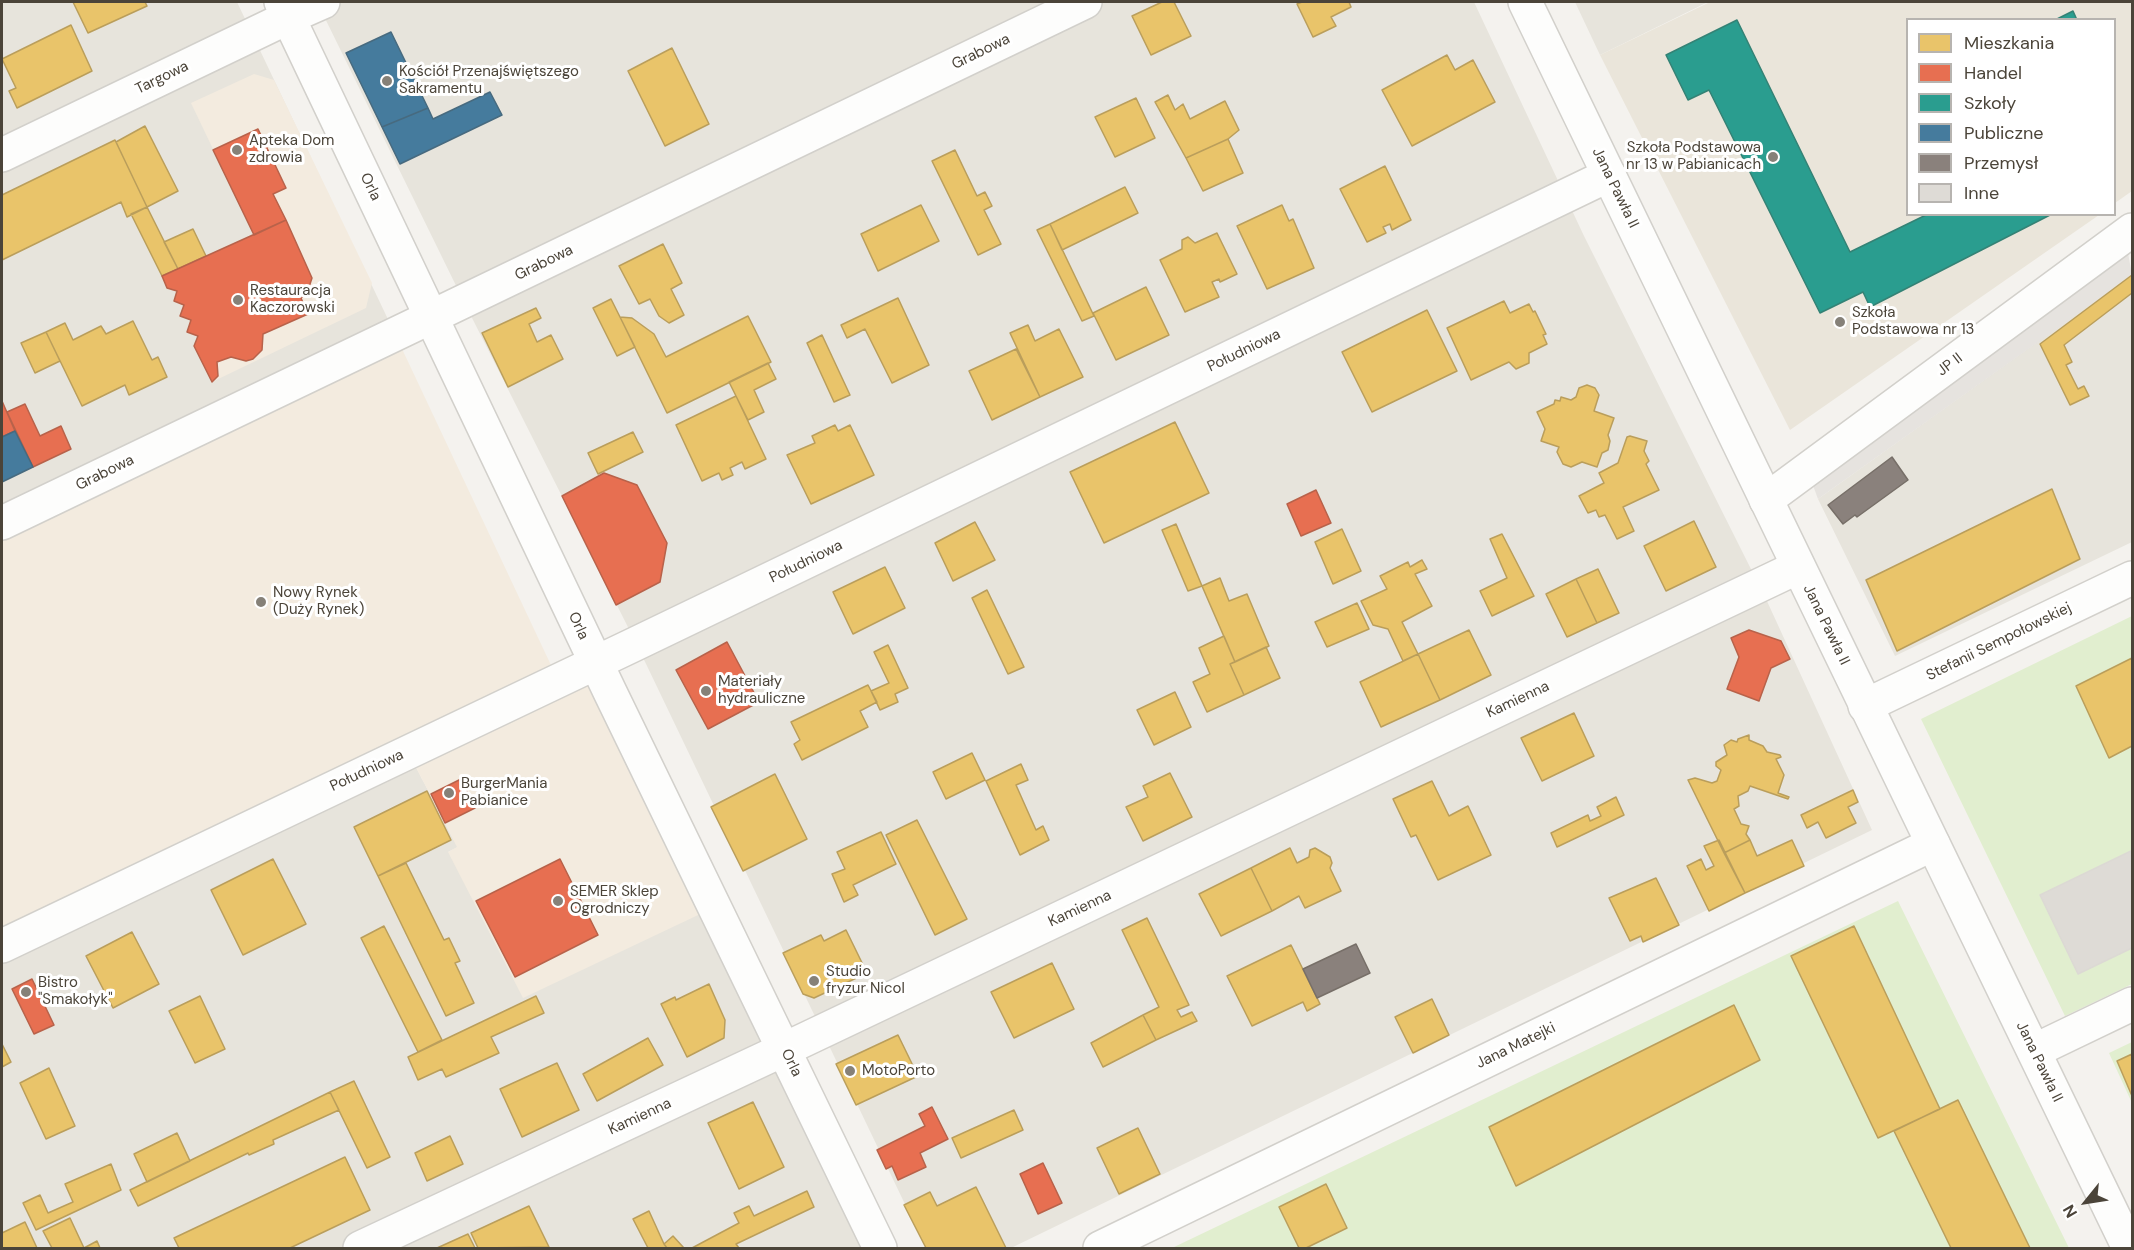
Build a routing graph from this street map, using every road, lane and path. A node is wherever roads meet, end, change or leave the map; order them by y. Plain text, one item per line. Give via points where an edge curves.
1 (323, 2) edge
2 (1085, 2) edge
3 (1525, 2) edge
4 (285, 9) edge
5 (2, 155) edge
6 (1609, 175) junction
7 (2133, 230) edge
8 (431, 317) junction
9 (1766, 500) junction
10 (2, 523) edge
11 (1798, 567) junction
12 (2133, 578) edge
13 (596, 663) junction
14 (1865, 706) junction
15 (1933, 844) junction
16 (2, 946) edge
17 (2133, 1004) edge
18 (785, 1049) junction
19 (2034, 1051) junction
20 (360, 1248) edge
21 (880, 1248) edge
22 (1100, 1248) edge
23 (2129, 1248) edge

1 - 4 street, Targowa
2 - 8 street, Grabowa
3 - 6 street, Jana Pawła II
4 - 5 street, Targowa
4 - 8 street, Orla
6 - 9 street, Jana Pawła II
6 - 13 street, Południowa
7 - 9 street, JP II
8 - 10 street, Grabowa
8 - 13 street, Orla
9 - 11 street, Jana Pawła II
11 - 14 street, Jana Pawła II
11 - 18 street, Kamienna
12 - 14 street, Stefanii Sempołowskiej
13 - 16 street, Południowa
13 - 18 street, Orla
14 - 15 street, Jana Pawła II
15 - 19 street, Jana Pawła II
15 - 22 street, Jana Matejki
17 - 19 street
18 - 20 street, Kamienna
18 - 21 street, Orla
19 - 23 street, Jana Pawła II

